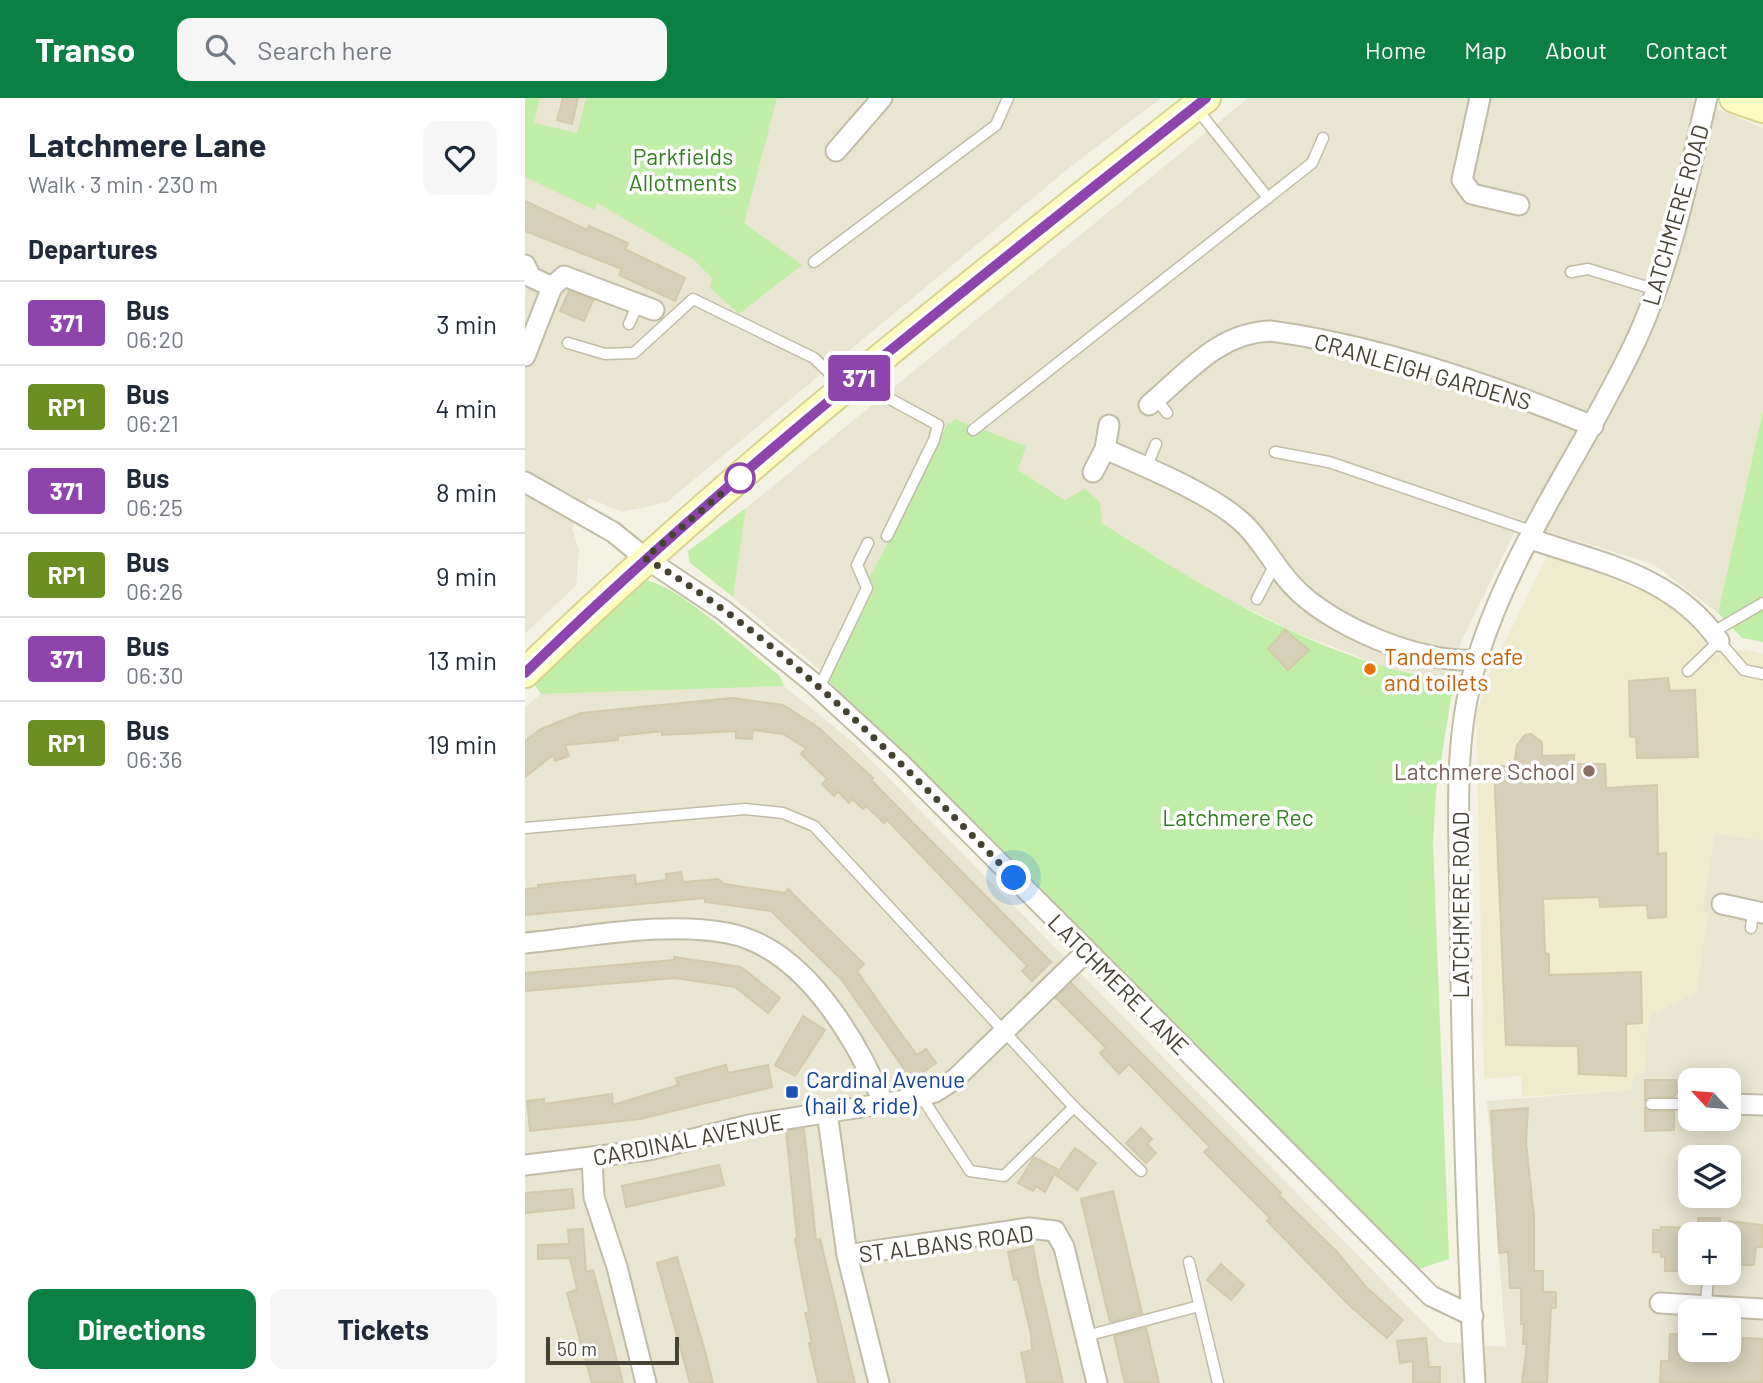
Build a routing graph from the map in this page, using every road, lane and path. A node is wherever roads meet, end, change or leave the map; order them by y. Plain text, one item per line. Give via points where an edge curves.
1 (883, 98) edge
2 (1008, 98) edge
3 (1480, 98) edge
4 (1707, 98) edge
5 (1734, 98) edge
6 (1200, 102) edge
7 (1763, 108) edge
8 (1323, 138) dead end
9 (836, 151) dead end
10 (1268, 198) junction
11 (1519, 205) dead end
12 (814, 262) dead end
13 (525, 265) edge
14 (1571, 272) dead end
15 (552, 287) junction
16 (1657, 290) junction
17 (646, 307) joint
18 (629, 324) dead end
19 (568, 343) dead end
20 (525, 356) edge
21 (854, 382) junction
22 (1158, 406) dead end
23 (1109, 425) dead end
24 (1594, 426) junction
25 (973, 430) dead end
26 (1156, 444) dead end
27 (1105, 449) junction
28 (1275, 452) dead end
29 (1146, 468) junction
30 (1093, 472) dead end
31 (525, 482) edge
32 (887, 536) dead end
33 (1532, 536) junction
34 (868, 543) dead end
35 (645, 558) junction
36 (1275, 564) junction
37 (1258, 599) dead end
38 (1763, 603) edge
39 (1716, 637) junction
40 (1477, 660) junction
41 (1688, 671) dead end
42 (525, 673) edge
43 (1763, 674) edge
44 (819, 688) junction
45 (525, 828) edge
46 (1722, 904) dead end
47 (1755, 917) edge
48 (525, 943) edge
49 (1087, 952) junction
50 (1002, 1032) junction
51 (921, 1096) junction
52 (884, 1104) junction
53 (1651, 1104) dead end
54 (1678, 1104) edge
55 (1741, 1104) edge
56 (1763, 1105) edge
57 (1074, 1107) junction
58 (827, 1112) junction
59 (592, 1159) junction
60 (525, 1165) edge
61 (1141, 1171) dead end
62 (847, 1255) junction
63 (1189, 1262) dead end
64 (1660, 1303) dead end
65 (1678, 1304) edge
66 (1199, 1306) junction
67 (1741, 1308) edge
68 (1763, 1309) edge
69 (1473, 1316) junction
70 (1086, 1336) junction
71 (646, 1383) edge
72 (879, 1383) edge
73 (1097, 1383) edge
74 (1218, 1383) edge
75 (1475, 1383) edge

1 - 9 street
2 - 12 lane via 996,125
3 - 11 street via 1462,180 1472,194
4 - 16 street, LATCHMERE ROAD
5 - 7 street
6 - 10 lane
6 - 21 street
8 - 10 lane via 1312,163
10 - 25 lane
13 - 15 street via 531,277
14 - 16 lane via 1588,269
15 - 17 street via 565,276
15 - 20 street
16 - 24 street, LATCHMERE ROAD
17 - 18 lane
19 - 21 lane via 605,354 634,353 693,299
21 - 32 lane via 937,425
21 - 35 street
22 - 24 street, CRANLEIGH GARDENS via 1224,341 1270,331 1397,359
23 - 27 street
24 - 33 street, LATCHMERE ROAD
26 - 29 lane
27 - 29 street
27 - 30 street
28 - 33 lane via 1329,462
29 - 36 street via 1246,525
31 - 35 street, LATCHMERE LANE via 613,532
33 - 39 street via 1637,573 1676,595
33 - 40 street, LATCHMERE ROAD
34 - 44 lane via 857,565 867,587
35 - 42 street
35 - 44 street, LATCHMERE LANE via 723,610
36 - 37 lane
36 - 40 street via 1294,588 1343,622 1404,651
38 - 39 lane
39 - 41 lane
39 - 43 lane via 1744,670
40 - 69 street, LATCHMERE ROAD via 1464,719 1459,778 1462,1102
44 - 49 street, LATCHMERE LANE
45 - 50 lane via 745,809 793,818 814,827
46 - 47 street
48 - 52 street via 677,928 750,939 774,951 841,1021 867,1063
49 - 50 street, CARDINAL AVENUE
49 - 69 street, LATCHMERE LANE via 1431,1296
50 - 51 street, CARDINAL AVENUE via 955,1079
50 - 57 lane
51 - 52 street, CARDINAL AVENUE
51 - 57 lane via 970,1171 1004,1176
52 - 58 street, CARDINAL AVENUE
53 - 54 lane
55 - 56 street
57 - 61 lane
58 - 59 street, CARDINAL AVENUE
58 - 62 street
59 - 60 street, CARDINAL AVENUE
59 - 71 street via 594,1197
62 - 70 street, ST ALBANS ROAD via 1029,1228 1055,1231 1064,1247
62 - 72 street
63 - 66 lane
64 - 65 street
66 - 70 lane
66 - 74 lane
67 - 68 street
69 - 75 street, LATCHMERE ROAD
70 - 73 street, ST ALBANS ROAD

